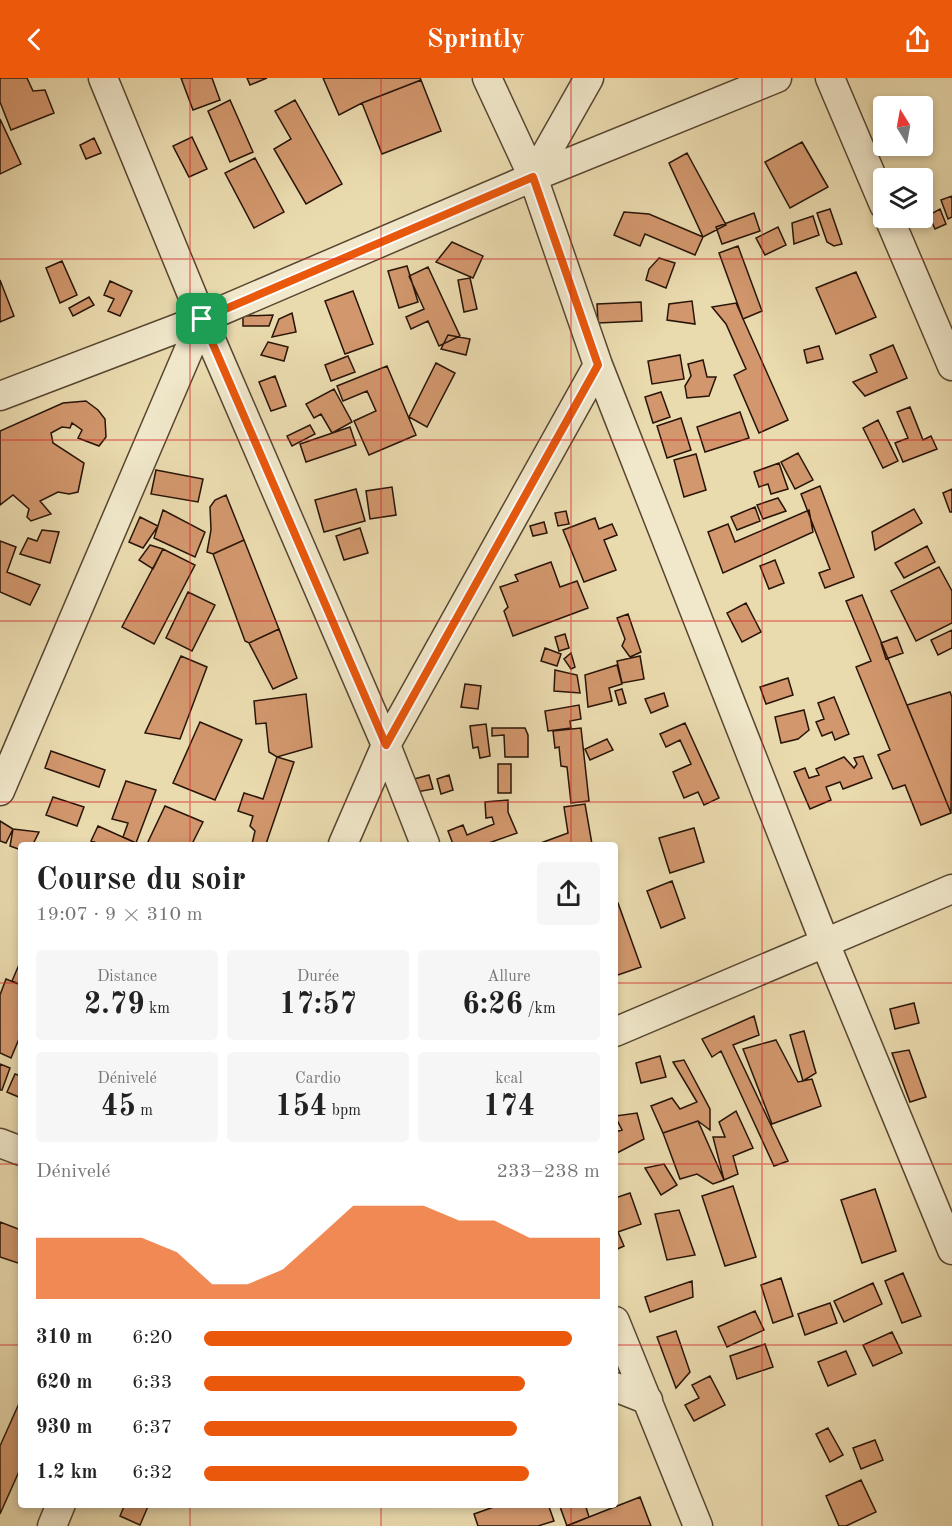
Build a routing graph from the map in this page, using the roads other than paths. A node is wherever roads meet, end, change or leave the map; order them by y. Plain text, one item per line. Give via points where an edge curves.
1 (103, 78) edge
2 (487, 78) edge
3 (589, 78) edge
4 (777, 78) edge
5 (830, 78) edge
6 (533, 177) junction
7 (873, 179) edge
8 (893, 228) edge
9 (202, 319) junction
10 (598, 365) junction
11 (952, 366) edge
12 (0, 396) edge
13 (386, 745) junction
14 (0, 791) edge
15 (344, 842) edge
16 (424, 842) edge
17 (952, 889) edge
18 (825, 943) junction
19 (618, 1031) edge
20 (0, 1143) edge
21 (18, 1150) edge
22 (952, 1250) edge
23 (618, 1328) edge
24 (618, 1388) edge
25 (648, 1400) junction
26 (59, 1508) edge
27 (52, 1526) edge
28 (698, 1526) edge

1 - 9 street
2 - 6 street
3 - 6 street
4 - 6 street
5 - 7 street
6 - 9 street
6 - 10 street
8 - 11 street
9 - 12 street
9 - 13 street
9 - 14 street
10 - 13 street
10 - 18 street
13 - 15 street
13 - 16 street
17 - 18 street
18 - 19 street
18 - 22 street
20 - 21 street
23 - 25 street
24 - 25 street
25 - 28 street
26 - 27 street

